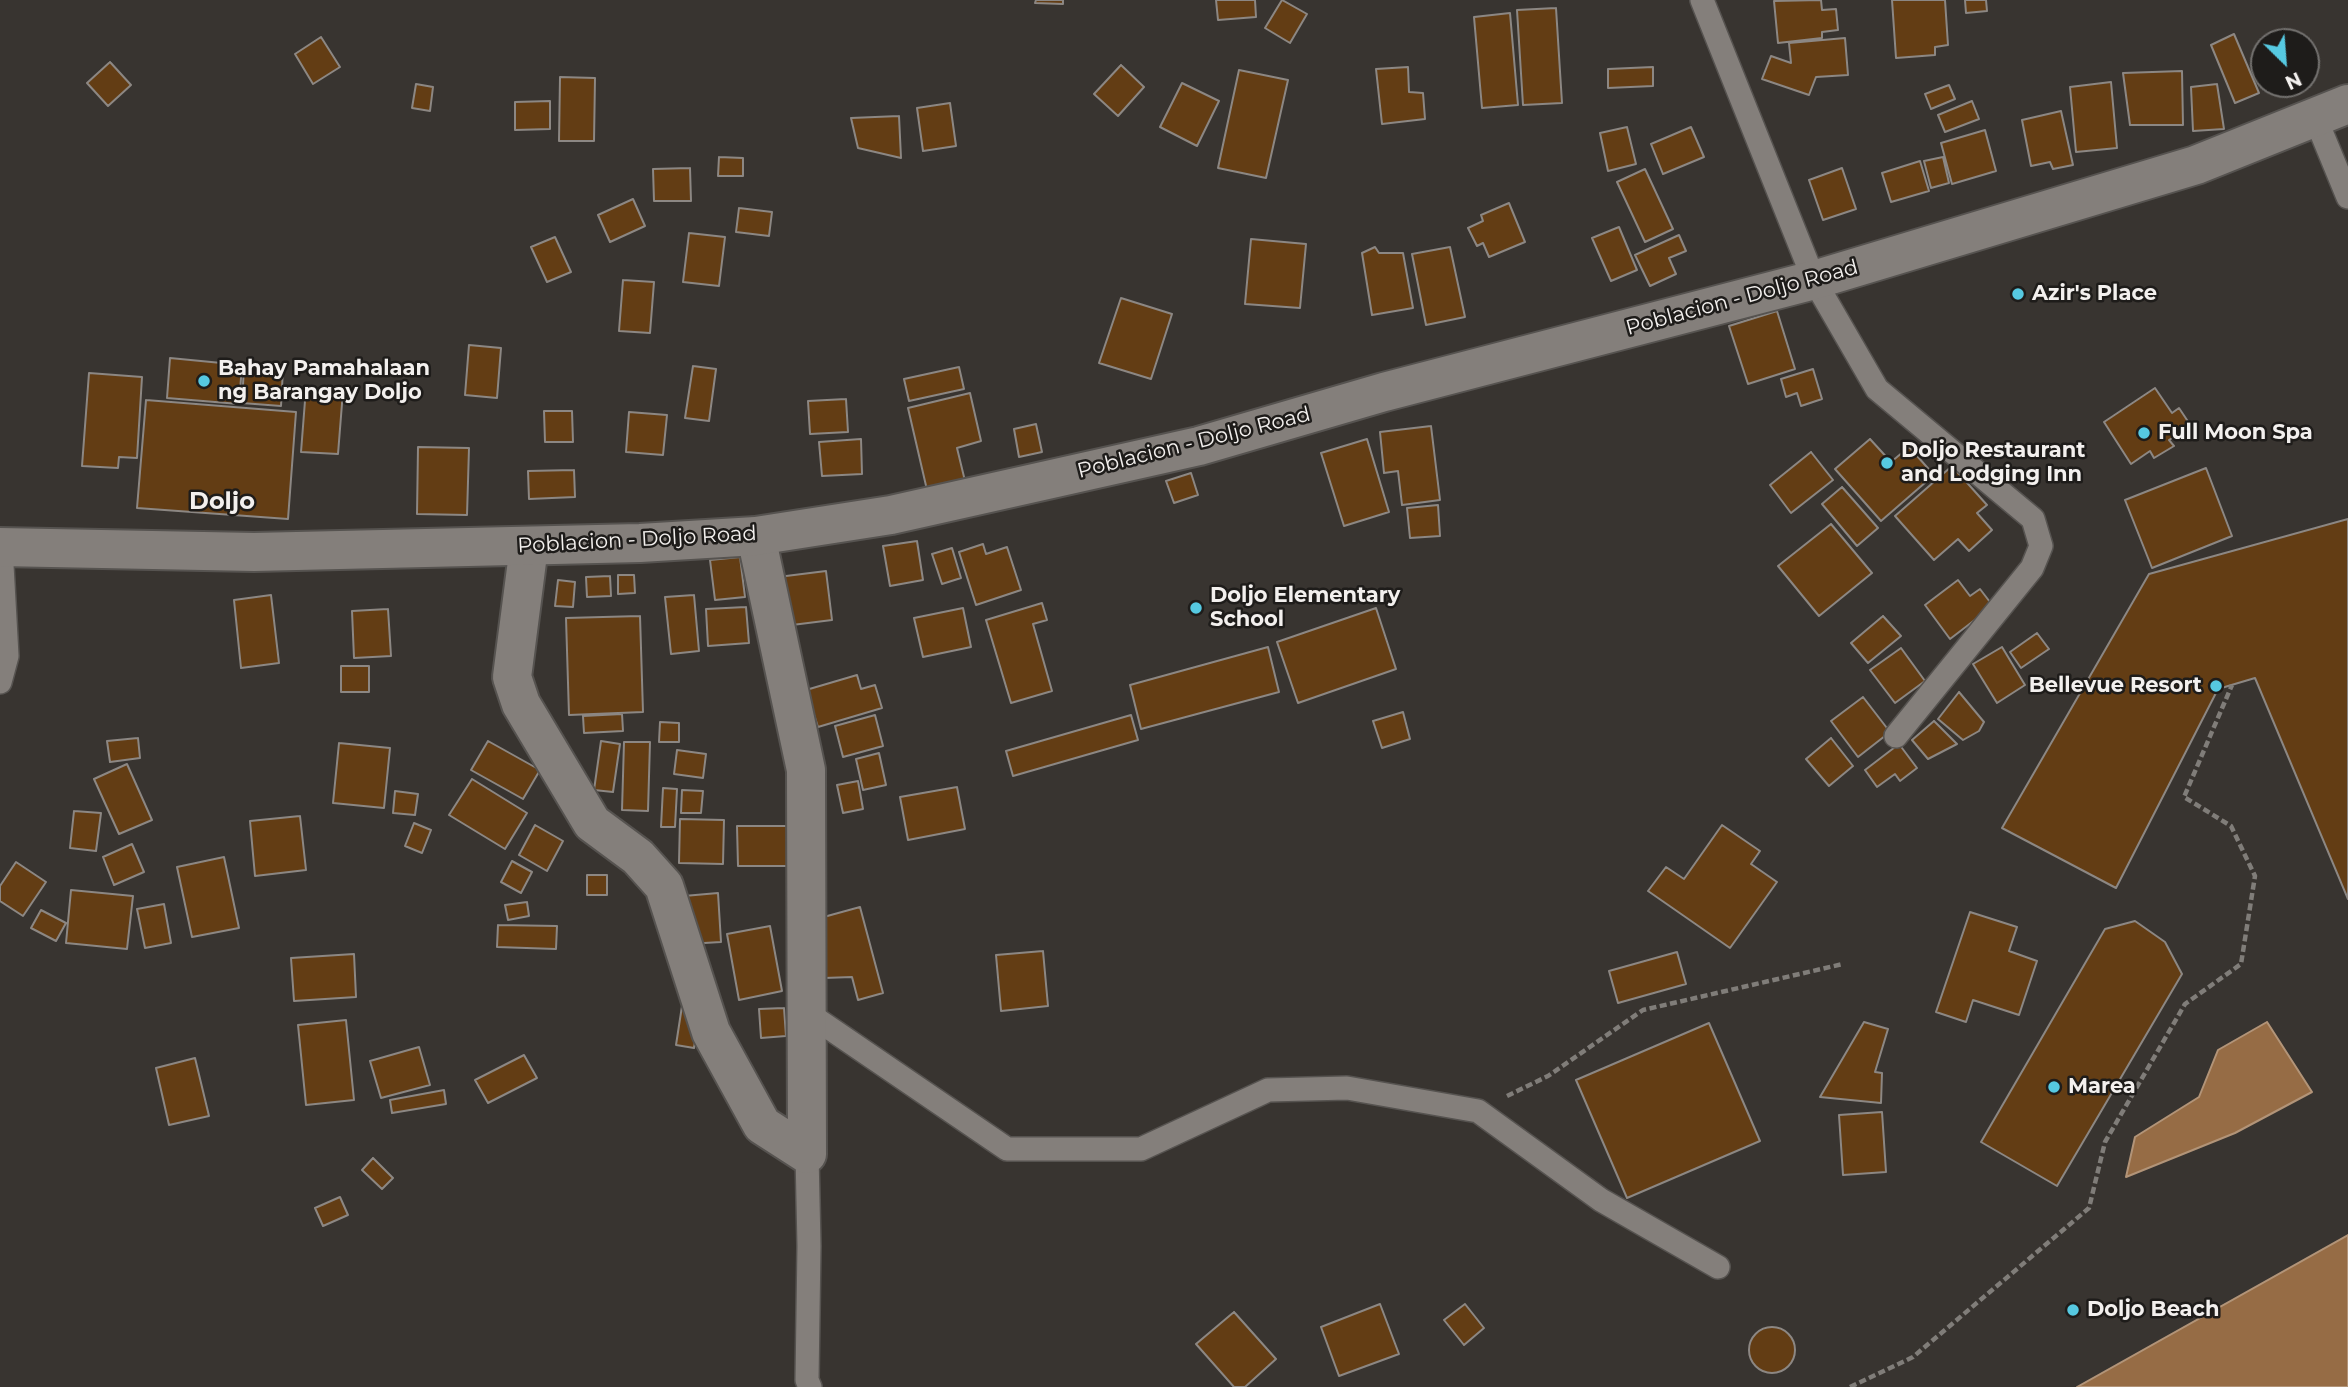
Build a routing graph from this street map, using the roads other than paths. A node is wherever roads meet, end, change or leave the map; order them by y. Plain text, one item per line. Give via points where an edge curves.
1 (1702, 0) edge
2 (2332, 110) edge
3 (2348, 197) edge
4 (1814, 280) junction
5 (756, 536) junction
6 (529, 546) junction
7 (0, 547) edge
8 (0, 682) edge
9 (1896, 736) dead end
10 (806, 1012) junction
11 (807, 1154) junction
12 (1718, 1267) dead end
13 (810, 1387) edge

1 - 4 lane
2 - 3 lane
2 - 4 street, Poblacion - Doljo Road via 2196,165
4 - 5 street, Poblacion - Doljo Road via 1384,392 1199,446 891,515
4 - 9 lane via 1877,389 2033,519 2041,546 2032,568
5 - 6 street, Poblacion - Doljo Road
5 - 10 street via 806,770
6 - 7 street, Poblacion - Doljo Road via 254,552
6 - 11 street via 512,677 521,704 592,823 638,856 664,886 711,1031 762,1125
7 - 8 lane via 7,656
10 - 11 street
10 - 12 lane via 1007,1149 1141,1149 1268,1090 1347,1088 1478,1111 1601,1200
11 - 13 lane

